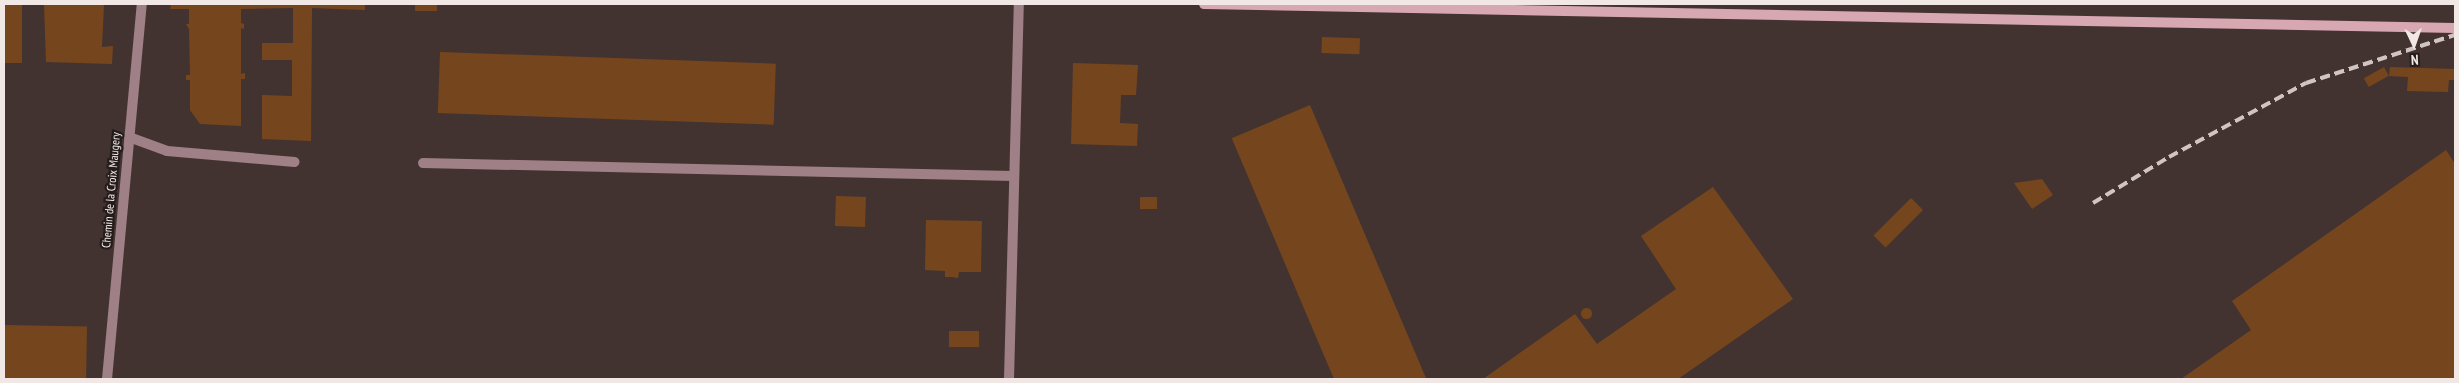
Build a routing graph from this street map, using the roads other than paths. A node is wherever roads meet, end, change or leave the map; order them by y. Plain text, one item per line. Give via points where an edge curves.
1 (142, 4) edge
2 (1019, 4) edge
3 (1204, 4) edge
4 (2455, 28) edge
5 (129, 137) junction
6 (296, 162) dead end
7 (423, 162) dead end
8 (1013, 176) junction
9 (106, 379) edge
10 (1009, 379) edge

1 - 5 street, Chemin de la Croix Maugery
2 - 8 street
3 - 4 main road
5 - 6 street via 167,150
5 - 9 street, Chemin de la Croix Maugery
7 - 8 street
8 - 10 street

